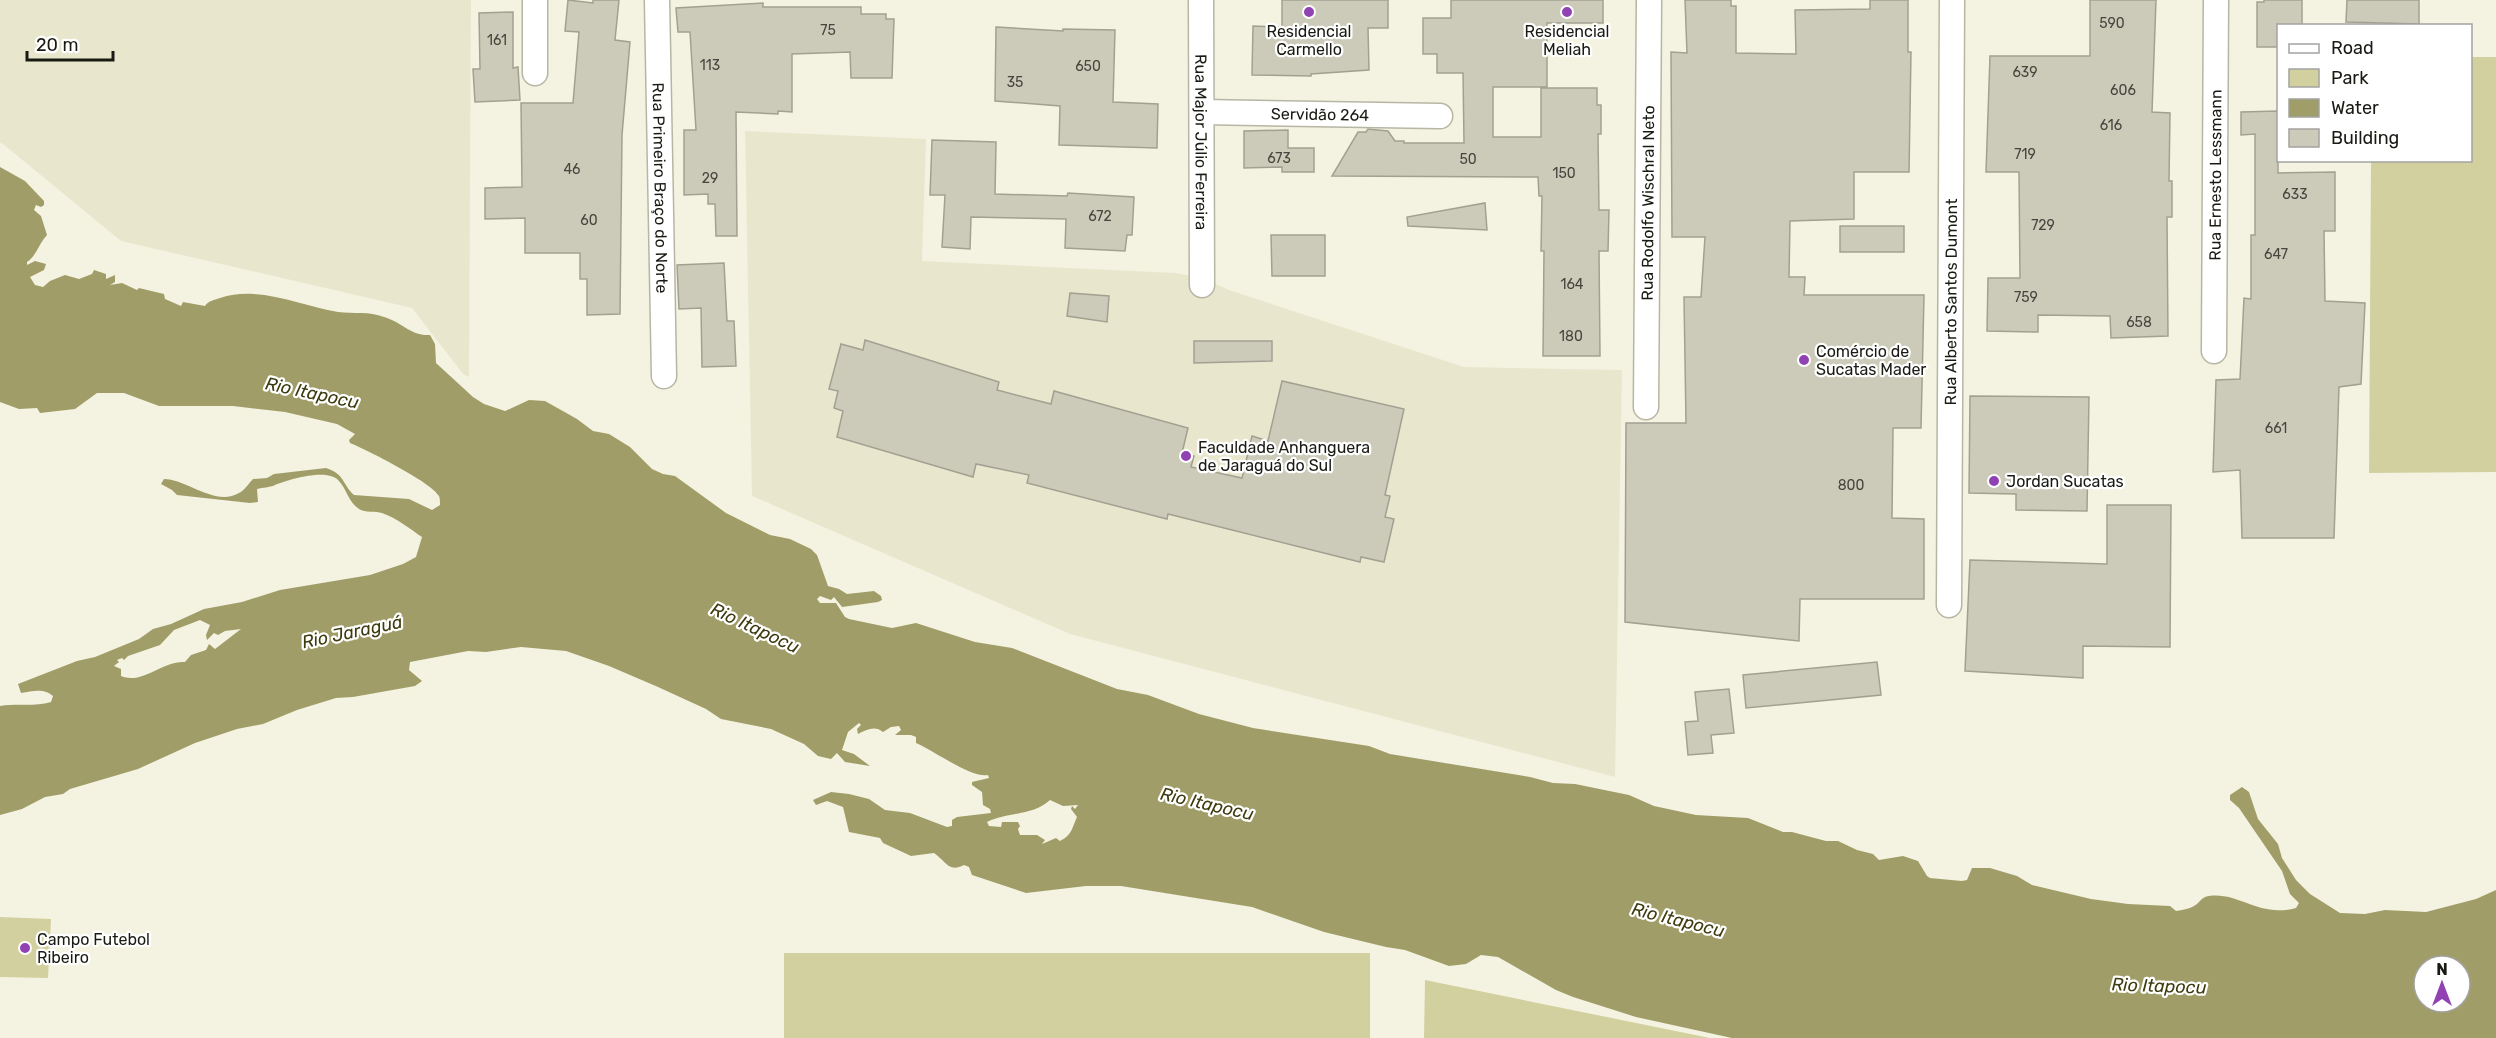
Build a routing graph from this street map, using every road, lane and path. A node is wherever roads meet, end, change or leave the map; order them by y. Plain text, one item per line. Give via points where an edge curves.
1 (535, 0) edge
2 (657, 0) edge
3 (1201, 0) edge
4 (1649, 0) edge
5 (1952, 0) edge
6 (2216, 0) edge
7 (535, 73) dead end
8 (1202, 112) junction
9 (1440, 116) dead end
10 (1202, 285) dead end
11 (2214, 351) dead end
12 (664, 376) dead end
13 (1646, 407) dead end
14 (1949, 605) dead end

1 - 7 street
2 - 12 street, Rua Primeiro Braço do Norte
3 - 8 street, Rua Major Júlio Ferreira
4 - 13 street, Rua Rodolfo Wischral Neto
5 - 14 street, Rua Alberto Santos Dumont
6 - 11 street, Rua Ernesto Lessmann
8 - 9 street, Servidão 264
8 - 10 street, Rua Major Júlio Ferreira

